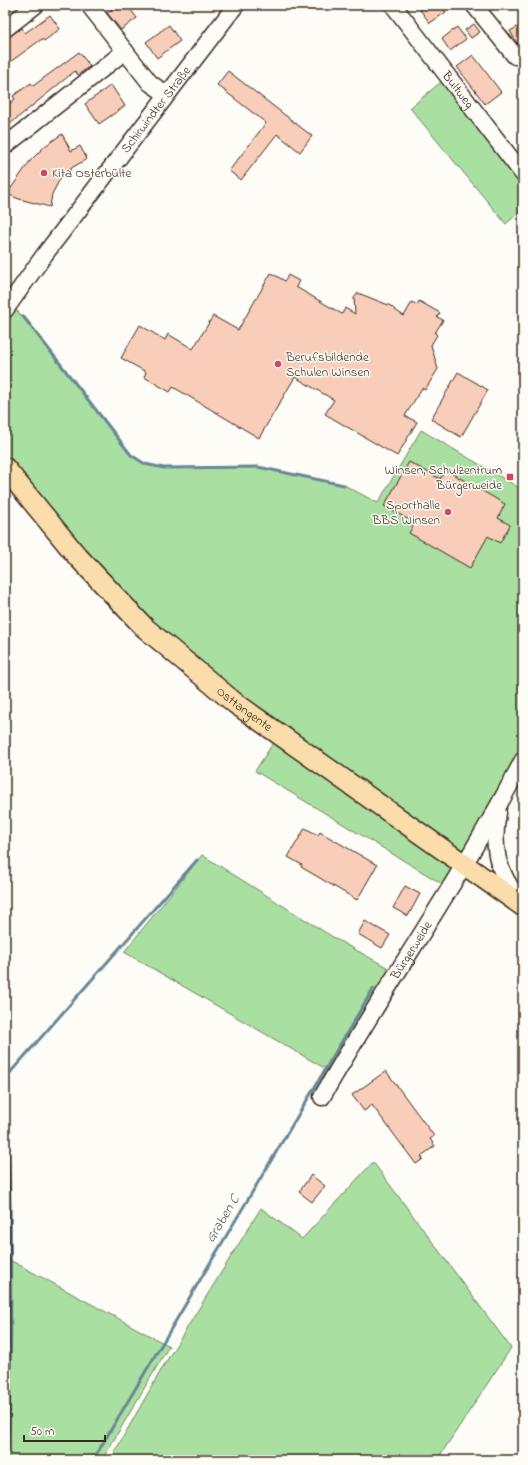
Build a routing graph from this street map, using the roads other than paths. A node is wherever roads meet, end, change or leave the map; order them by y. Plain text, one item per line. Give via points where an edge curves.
1 (36, 5) edge
2 (89, 5) edge
3 (236, 5) edge
4 (393, 5) edge
5 (474, 5) edge
6 (5, 30) edge
7 (523, 51) edge
8 (125, 52) junction
9 (166, 94) junction
10 (5, 146) edge
11 (523, 174) edge
12 (5, 310) edge
13 (5, 468) edge
14 (523, 760) edge
15 (500, 804) junction
16 (464, 863) junction
17 (523, 905) edge
18 (322, 1097) dead end

1 - 6 street
2 - 8 street
3 - 9 street, Schirwindter Straße
4 - 11 street, Bultweg
5 - 7 street via 515,56
8 - 9 street via 150,83
8 - 10 street
9 - 12 street, Schirwindter Straße
13 - 16 main road, Osttangente via 77,556 145,628 235,703
14 - 15 street, Bürgerweide
15 - 16 street, Bürgerweide
15 - 17 street, Bürgerweide via 494,844 497,859 511,888
16 - 17 main road, Osttangente
16 - 18 street, Bürgerweide

